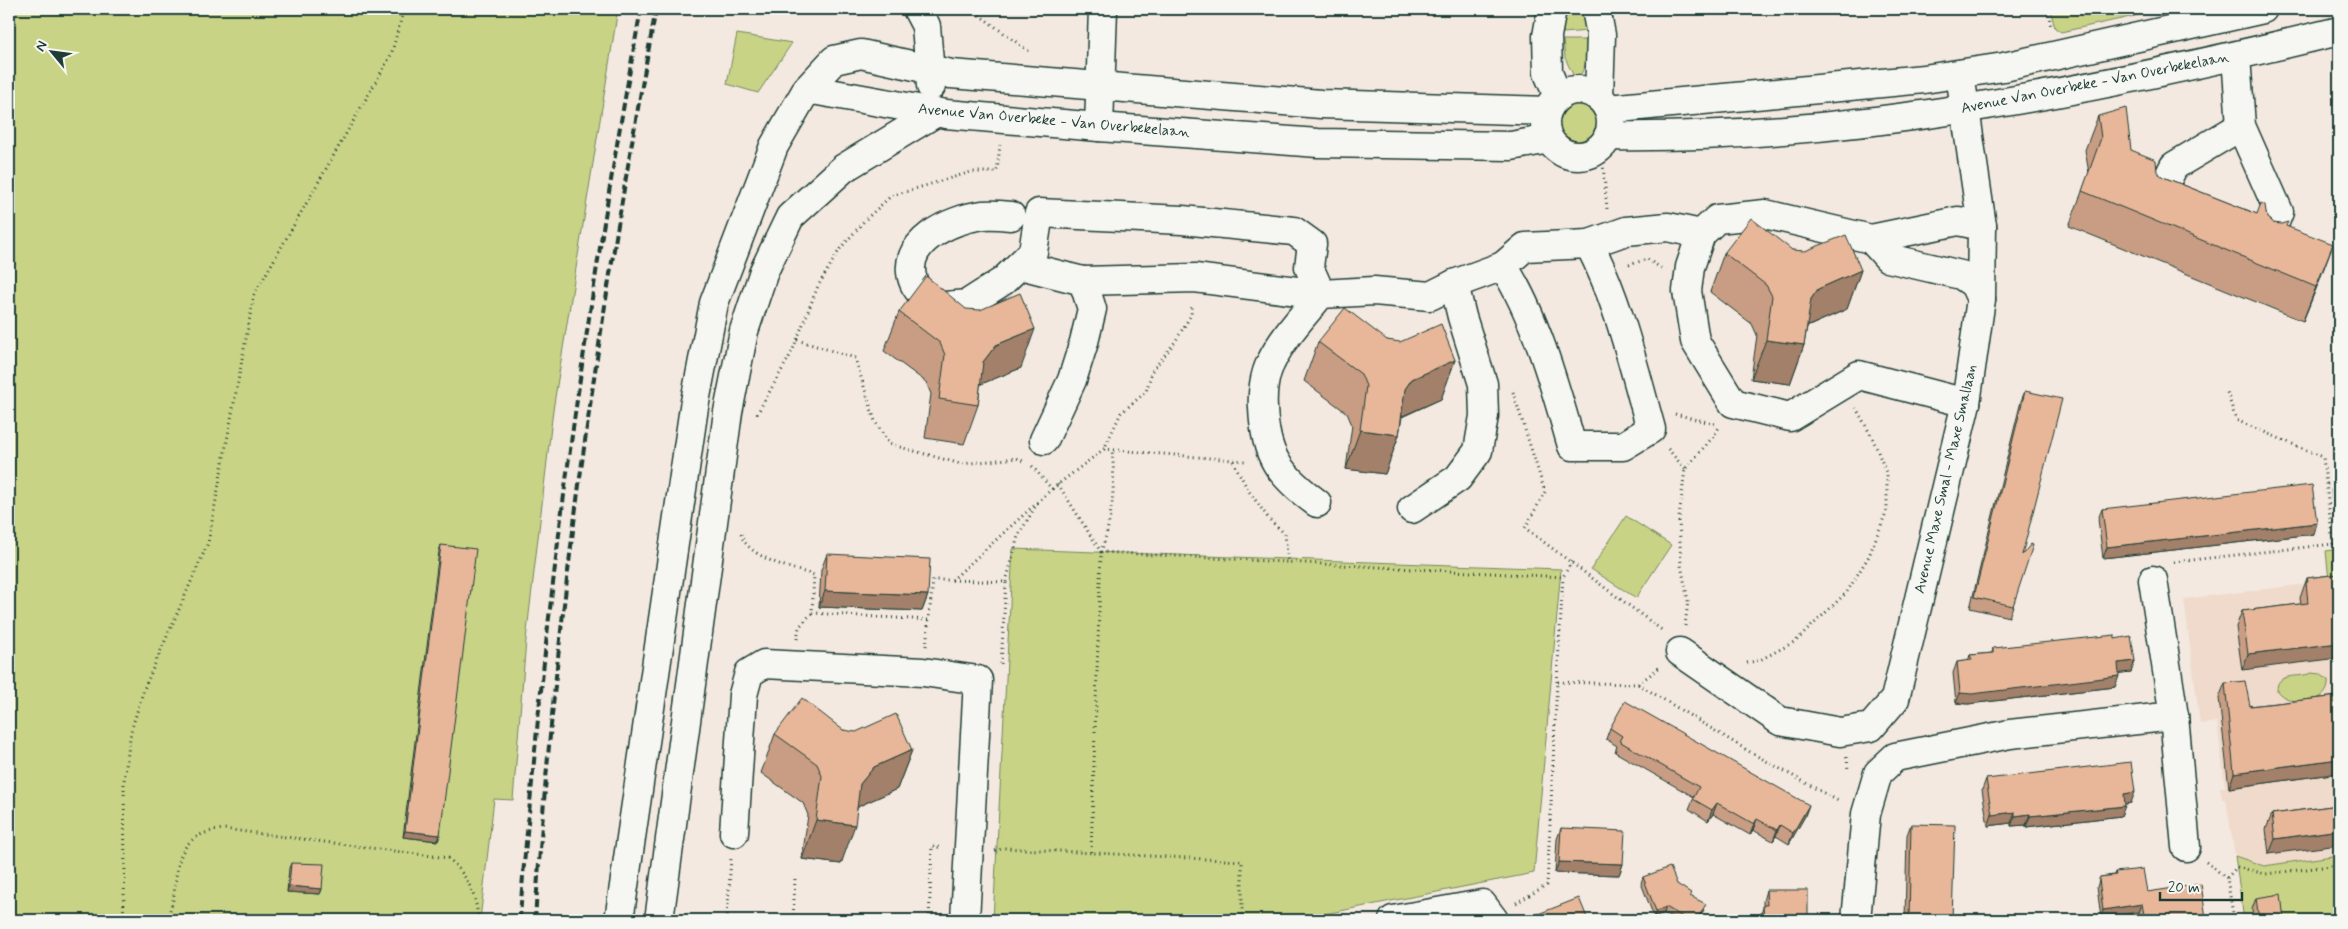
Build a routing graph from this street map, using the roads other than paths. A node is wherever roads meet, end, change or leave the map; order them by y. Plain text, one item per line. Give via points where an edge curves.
1 (917, 9) edge
2 (1103, 9) edge
3 (1552, 9) edge
4 (1596, 9) edge
5 (2263, 9) edge
6 (2339, 31) edge
7 (2236, 56) junction
8 (928, 70) junction
9 (1960, 74) junction
10 (1101, 87) junction
11 (807, 89) junction
12 (1603, 103) junction
13 (1553, 104) junction
14 (1964, 108) junction
15 (935, 112) junction
16 (2241, 126) junction
17 (1099, 128) junction
18 (1549, 139) junction
19 (1605, 141) junction
20 (2158, 198) edge
21 (1011, 216) dead end
22 (1982, 226) junction
23 (1701, 234) junction
24 (1871, 239) junction
25 (1599, 240) junction
26 (2267, 243) edge
27 (1020, 265) junction
28 (1503, 266) junction
29 (1083, 281) junction
30 (1454, 284) junction
31 (1321, 294) junction
32 (1981, 299) junction
33 (1966, 403) junction
34 (1044, 440) road end
35 (1317, 503) dead end
36 (1412, 509) dead end
37 (2153, 580) road end
38 (1681, 649) road end
39 (2174, 716) junction
40 (733, 845) road end
41 (2186, 847) road end
42 (1493, 919) edge
43 (619, 920) edge
44 (659, 920) edge
45 (965, 920) edge
46 (1393, 920) edge
47 (1856, 920) edge

1 - 8 street via 926,26
2 - 10 street
3 - 13 street via 1547,36
4 - 12 street via 1601,35
5 - 9 street
6 - 7 street, Avenue Van Overbeke - Van Overbekelaan
7 - 14 street, Avenue Van Overbeke - Van Overbekelaan via 2010,103
7 - 16 street
8 - 10 street
8 - 11 street via 861,54 834,60
8 - 15 street
9 - 12 street
9 - 14 street, Avenue Maxe Smal - Maxe Smallaan
10 - 13 street via 1321,104
10 - 17 street
11 - 15 street, Avenue Van Overbeke - Van Overbekelaan
11 - 43 street via 774,146 714,303 693,416
12 - 13 street via 1589,92 1579,90
12 - 19 street via 1611,122
13 - 18 street via 1545,125
14 - 19 street, Avenue Van Overbeke - Van Overbekelaan via 1820,127
14 - 22 street, Avenue Maxe Smal - Maxe Smallaan
15 - 17 street, Avenue Van Overbeke - Van Overbekelaan
15 - 44 street via 844,168 790,217 764,271 744,331 728,412
16 - 20 street via 2174,166
16 - 26 street via 2279,212
17 - 18 street, Avenue Van Overbeke - Van Overbekelaan via 1318,143 1511,146
18 - 19 street, Avenue Van Overbeke - Van Overbekelaan via 1567,154 1579,156 1591,153
21 - 27 street via 984,215 952,224 918,245 910,265 914,284 934,306 967,304 1003,281
22 - 24 street via 1958,221
22 - 32 street, Avenue Maxe Smal - Maxe Smallaan
23 - 24 street via 1717,219 1765,214
23 - 25 street via 1668,227 1626,231
23 - 33 street via 1690,266 1688,284 1695,341 1733,404 1790,418 1859,375
24 - 32 street via 1888,258 1961,274 1974,284
25 - 28 street via 1525,247
25 - 28 street via 1604,272 1651,429 1623,446 1572,446 1559,399 1517,287
27 - 29 street
27 - 31 street via 1033,252 1040,213 1210,222 1294,231 1312,244 1309,267
28 - 30 street
29 - 31 street via 1195,278
29 - 34 street via 1092,309 1084,342 1072,380
30 - 31 street via 1430,296 1374,292
30 - 36 street via 1483,384 1484,416 1478,451 1458,478
31 - 35 street via 1270,363 1262,395 1264,433 1274,461 1293,486
32 - 33 street, Avenue Maxe Smal - Maxe Smallaan
33 - 38 street, Avenue Maxe Smal - Maxe Smallaan via 1895,699 1871,727 1840,732 1780,721 1710,674
37 - 39 street
39 - 41 street
39 - 47 street via 2010,734 1896,757 1878,773 1866,814
40 - 45 street via 743,695 749,673 764,664 923,672 978,680
42 - 46 street via 1482,904

